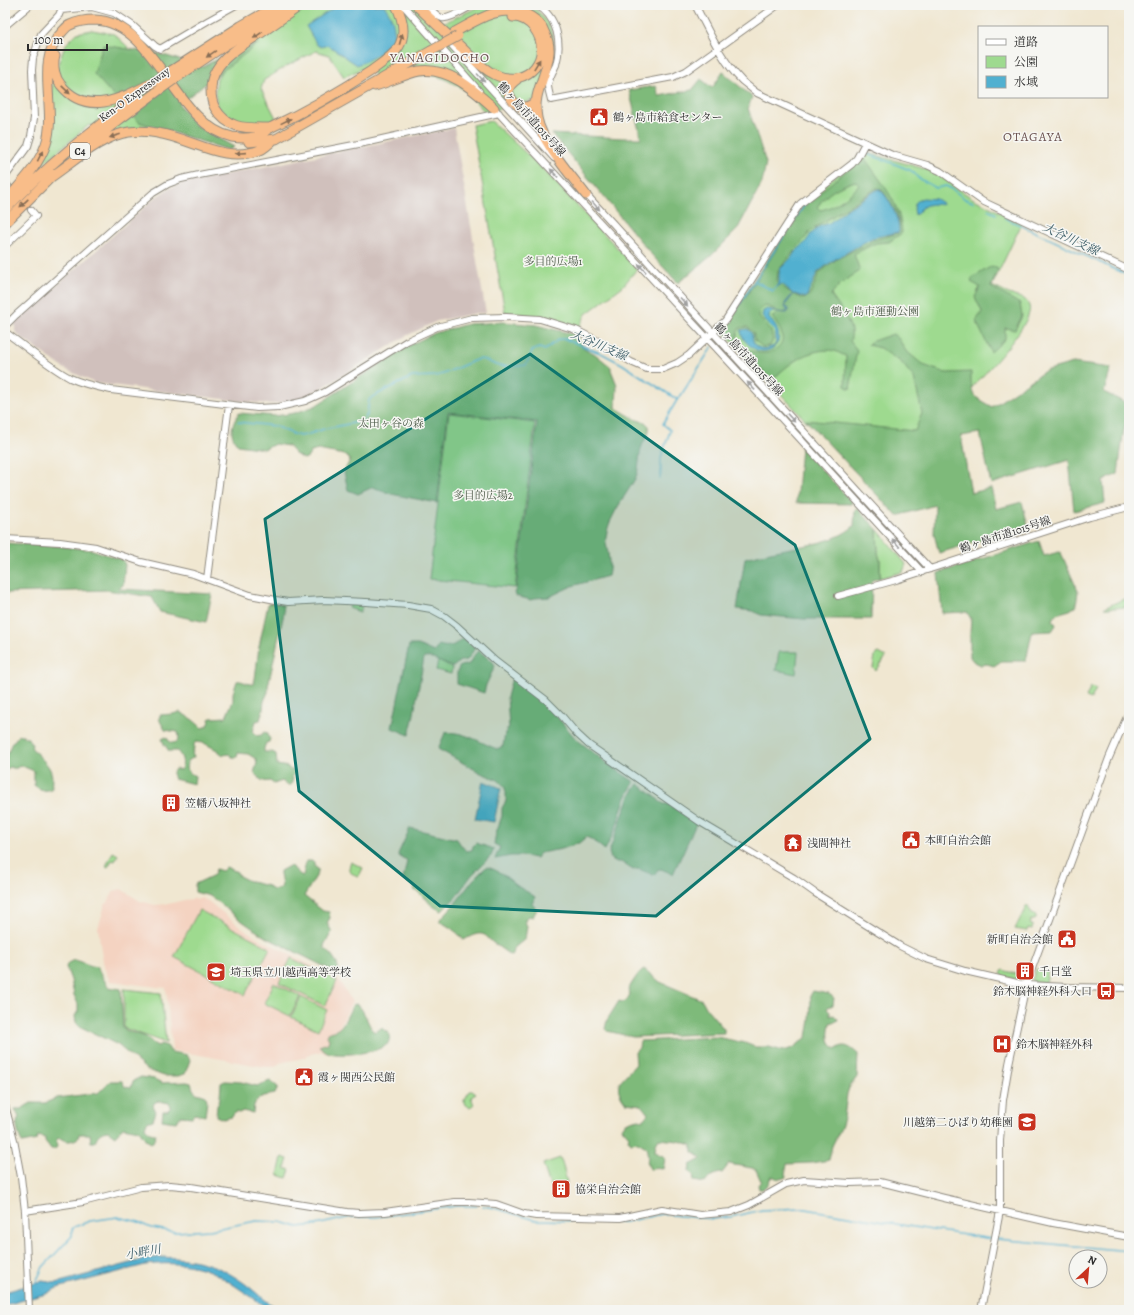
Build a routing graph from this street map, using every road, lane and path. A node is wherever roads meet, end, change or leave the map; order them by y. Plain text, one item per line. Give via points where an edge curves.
1 (30, 5) edge
2 (236, 5) edge
3 (278, 5) edge
4 (292, 5) edge
5 (301, 5) edge
6 (396, 5) edge
7 (402, 5) edge
8 (474, 5) edge
9 (536, 5) edge
10 (695, 5) edge
11 (778, 5) edge
12 (420, 6) edge
13 (60, 7) edge
14 (5, 26) edge
15 (457, 34) junction
16 (430, 48) junction
17 (718, 48) junction
18 (174, 74) junction
19 (517, 79) junction
20 (353, 82) junction
21 (159, 85) junction
22 (357, 92) junction
23 (536, 102) junction
24 (497, 111) junction
25 (270, 128) junction
26 (276, 138) junction
27 (865, 143) junction
28 (5, 177) edge
29 (51, 177) junction
30 (586, 195) junction
31 (5, 202) edge
32 (5, 210) edge
33 (31, 210) dead end
34 (5, 222) edge
35 (5, 246) edge
36 (1129, 270) edge
37 (5, 326) edge
38 (5, 332) edge
39 (712, 333) junction
40 (707, 338) junction
41 (229, 405) junction
42 (1129, 507) edge
43 (5, 538) edge
44 (930, 569) junction
45 (922, 572) junction
46 (208, 578) junction
47 (838, 596) dead end
48 (1129, 712) edge
49 (1026, 985) junction
50 (1129, 988) edge
51 (5, 1105) edge
52 (25, 1211) junction
53 (1000, 1211) junction
54 (1129, 1237) edge
55 (29, 1307) edge
56 (981, 1310) edge

1 - 14 street
2 - 13 street via 160,49 114,13 92,7
3 - 18 highway, Ken-O Expressway / C4 via 241,26
4 -> 18 highway, Ken-O Expressway / C4
5 -> 25 highway via 223,61 215,72 211,85 215,107 231,124 243,128
20 -> 6 highway via 390,57 398,47 403,36 403,24
7 - 24 street, 鶴ヶ島市道1015号線
8 - 12 street via 449,18 438,16
9 - 17 street via 550,17 559,38 558,56 548,87 551,100 673,77
10 - 17 street
11 - 17 street
12 - 19 highway via 485,68 498,76
12 -> 30 street, 鶴ヶ島市道1015号線
13 - 28 street via 59,15 41,34 33,58 34,118 28,146
15 - 16 highway, bridge
19 -> 15 highway via 531,72 541,56 539,34 530,23 517,17 503,16
15 - 23 highway via 490,14 518,11 531,16 540,24 549,45 547,68 539,86
16 - 20 highway via 372,76
16 - 22 highway
17 - 27 street via 742,81 757,93
18 - 21 highway, Ken-O Expressway / C4, bridge
19 - 23 highway via 508,90 510,98 522,107
25 -> 20 highway via 289,120
26 -> 21 highway via 251,142 236,141 210,132 188,112 130,40 105,26 87,24 74,29 57,49 54,73 68,93 80,101 107,102
21 - 29 highway, Ken-O Expressway / C4
21 - 32 highway, Ken-O Expressway / C4 via 68,150
22 - 24 highway via 420,71 437,71 454,77
22 - 26 highway
23 - 30 highway via 540,129
24 - 37 street via 364,143 199,175 168,184 143,202
40 -> 24 street, 鶴ヶ島市道1015号線
31 -> 25 highway via 36,165 46,143 50,119 50,50 58,36 69,25 85,20 101,20 129,32 143,46 199,118 216,130 232,137 254,137
26 -> 29 highway via 261,149 245,154 225,154 156,132 129,132 106,139
27 - 36 street via 940,171 982,201
27 - 39 street via 852,164 800,204 725,321
29 -> 34 highway, Ken-O Expressway / C4
30 -> 39 street, 鶴ヶ島市道1015号線
33 - 35 street via 36,216
38 - 41 street via 60,372 92,386
39 - 40 street
39 -> 44 street, 鶴ヶ島市道1015号線
40 - 41 street via 677,363 663,369 647,369 576,330 540,320 472,318 437,327 407,341 326,392 305,402 257,408
45 -> 40 street, 鶴ヶ島市道1015号線
41 - 46 street
42 - 44 street, 鶴ヶ島市道1015号線 via 1090,517
43 - 46 street via 96,547 142,562
44 - 45 street
45 - 47 street
46 - 49 street via 250,595 288,602 373,602 435,610 546,700 589,745 700,822 900,946 926,959
48 - 49 street via 1106,765
49 - 50 street
49 - 53 street via 1008,1064 1000,1140
51 - 52 street via 20,1169
52 - 53 street via 83,1202 141,1187 175,1185 359,1213 469,1202 496,1204 524,1214 544,1217 620,1218 662,1209 700,1215 740,1209 786,1184 804,1180 880,1182
52 - 55 street
53 - 54 street
53 - 56 street

